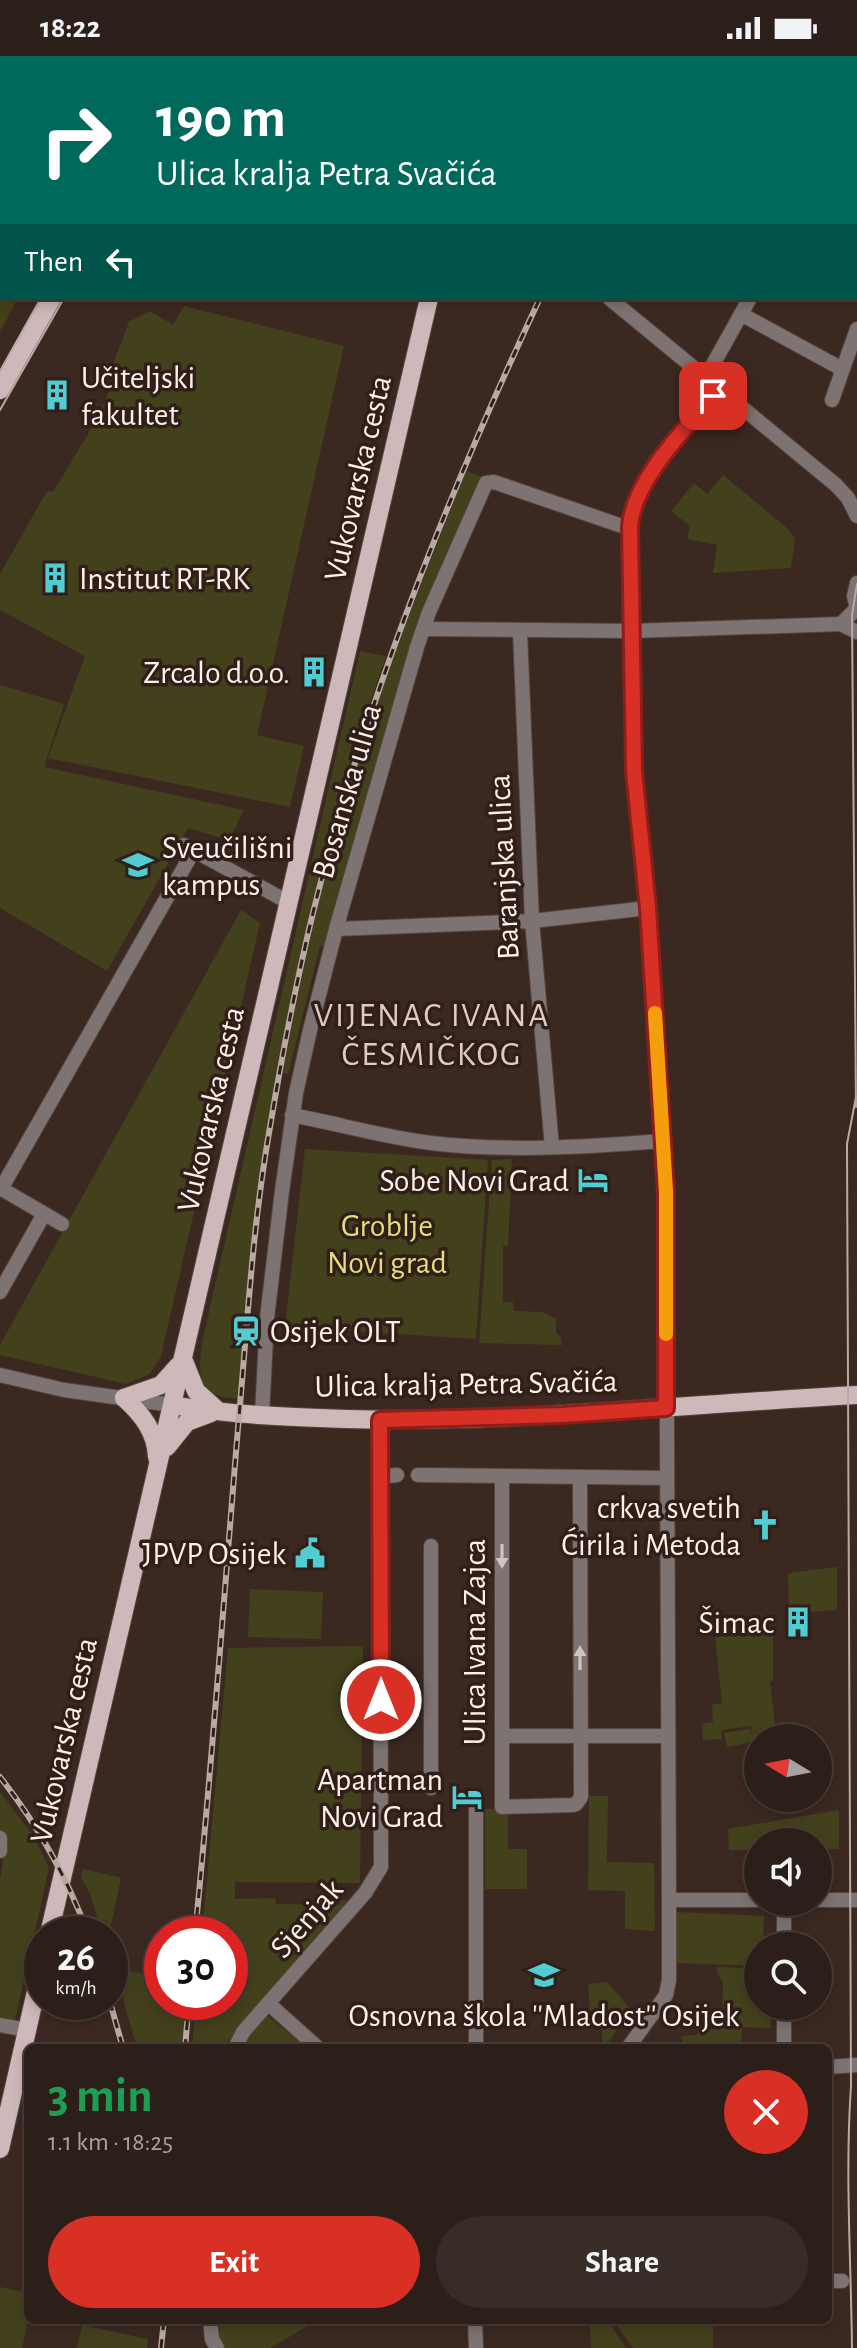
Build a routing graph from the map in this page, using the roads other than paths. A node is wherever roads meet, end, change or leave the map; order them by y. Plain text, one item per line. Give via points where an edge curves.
1 (51, 300) edge
2 (429, 300) edge
3 (611, 300) edge
4 (749, 300) edge
5 (741, 314) junction
6 (857, 329) edge
7 (842, 369) junction
8 (706, 377) junction
9 (719, 389) junction
10 (0, 390) edge
11 (832, 400) dead end
12 (845, 494) junction
13 (857, 504) edge
14 (857, 516) edge
15 (630, 526) junction
16 (856, 583) edge
17 (856, 609) edge
18 (841, 624) junction
19 (423, 629) junction
20 (632, 631) junction
21 (520, 632) junction
22 (857, 632) edge
23 (288, 902) junction
24 (648, 908) junction
25 (532, 921) junction
26 (336, 929) junction
27 (292, 1115) junction
28 (663, 1141) junction
29 (552, 1147) junction
30 (1, 1188) edge
31 (44, 1214) junction
32 (62, 1224) dead end
33 (0, 1292) edge
34 (183, 1359) junction
35 (0, 1375) edge
36 (857, 1395) edge
37 (124, 1398) junction
38 (172, 1405) junction
39 (666, 1408) junction
40 (218, 1411) junction
41 (262, 1415) junction
42 (380, 1420) junction
43 (157, 1467) junction
44 (420, 1477) dead end
45 (502, 1478) junction
46 (580, 1478) junction
47 (666, 1478) junction
48 (431, 1546) dead end
49 (502, 1736) junction
50 (581, 1736) junction
51 (668, 1736) junction
52 (431, 1788) dead end
53 (476, 1806) dead end
54 (0, 1838) edge
55 (0, 1851) edge
56 (669, 1900) junction
57 (744, 1900) edge
58 (832, 1900) edge
59 (857, 1900) edge
60 (53, 1916) edge
61 (269, 2004) junction
62 (29, 2020) edge
63 (784, 2020) edge
64 (0, 2025) edge
65 (27, 2030) junction
66 (237, 2044) edge
67 (314, 2044) edge
68 (476, 2044) edge
69 (631, 2044) edge
70 (784, 2044) edge
71 (857, 2065) edge
72 (832, 2067) edge
73 (0, 2149) edge
74 (210, 2324) edge
75 (475, 2324) edge
76 (217, 2348) edge
77 (476, 2348) edge

1 - 10 main road
2 - 23 main road, Vukovarska cesta
3 - 8 street
4 - 5 street
5 - 7 street
5 - 8 street
6 - 7 street
7 - 11 street
8 - 9 street
9 - 12 street
9 - 15 street via 646,480
12 - 13 street
12 - 14 street
15 - 19 street, Bosanska ulica via 490,482
15 - 20 street
16 - 17 street
17 - 18 street
18 - 20 street
18 - 22 street
19 - 21 street
19 - 26 street, Bosanska ulica
20 - 21 street
20 - 24 street via 634,771
21 - 25 street, Baranjska ulica
23 - 30 street via 189,848
23 - 34 main road, Vukovarska cesta
24 - 25 street
24 - 28 street
25 - 26 street
25 - 29 street, Baranjska ulica
26 - 27 street, Bosanska ulica
27 - 29 street via 433,1143
27 - 41 street, Bosanska ulica
28 - 29 street
28 - 39 street
30 - 31 street
31 - 32 street
31 - 33 street
34 - 37 main road via 161,1385
34 - 38 main road, Vukovarska cesta
34 - 40 main road via 196,1391
35 - 37 street
36 - 39 main road, Ulica kralja Petra Svačića
37 - 38 street
37 - 43 main road via 149,1427
38 - 40 main road, Ulica kralja Petra Svačića
38 - 43 main road, Vukovarska cesta
39 - 42 main road, Ulica kralja Petra Svačića
39 - 47 street
40 - 41 main road, Ulica kralja Petra Svačića
40 - 43 main road via 178,1429
41 - 42 main road, Ulica kralja Petra Svačića
42 - 61 street, Sjenjak via 391,1476 381,1867 365,1893
43 - 60 main road, Vukovarska cesta
44 - 45 street
45 - 46 street
45 -> 49 street, Ulica Ivana Zajca
46 - 47 street
50 -> 46 street
47 - 51 street
48 - 52 street
49 - 50 street
49 - 50 street, Ulica Ivana Zajca via 502,1807 576,1804 581,1797
50 - 51 street
51 - 56 street
53 - 68 street
54 - 55 street
56 - 57 street
56 - 69 street via 666,1995
58 - 59 street
61 - 66 street, Sjenjak
61 - 67 street, Sjenjak
62 - 65 main road
63 - 70 street
64 - 65 street
65 - 73 main road
71 - 72 street
74 - 76 street
75 - 77 street

